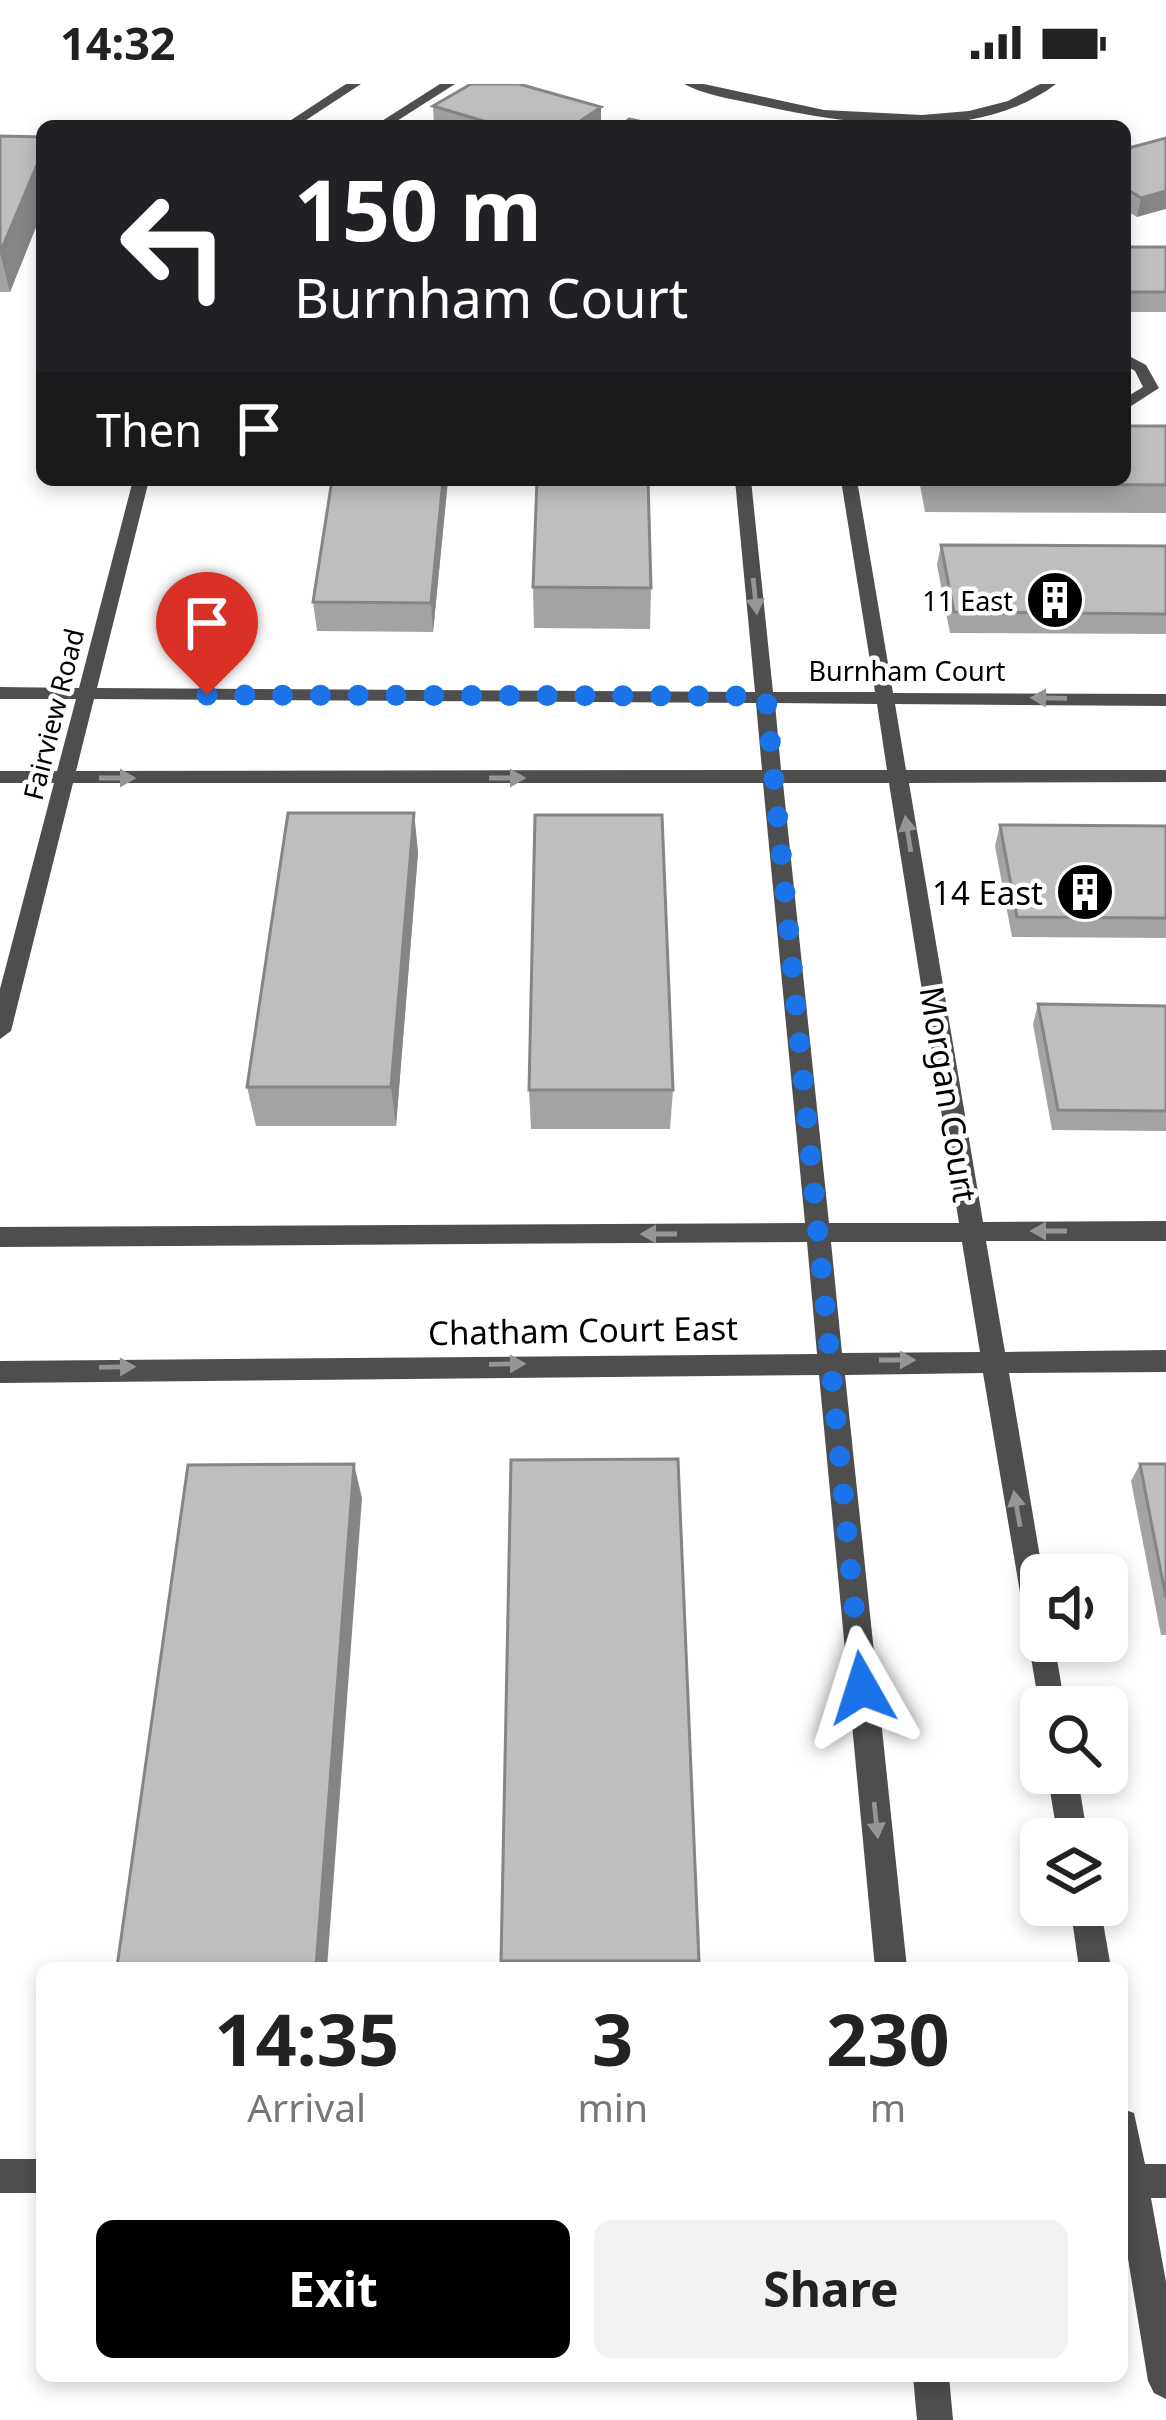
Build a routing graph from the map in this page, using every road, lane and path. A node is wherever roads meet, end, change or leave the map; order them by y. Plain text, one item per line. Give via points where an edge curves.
1 (355, 84) edge
2 (449, 84) edge
3 (690, 84) edge
4 (1050, 84) edge
5 (298, 120) edge
6 (390, 120) edge
7 (1131, 362) edge
8 (1131, 401) edge
9 (139, 486) edge
10 (743, 486) edge
11 (851, 486) edge
12 (0, 693) edge
13 (86, 694) junction
14 (766, 696) junction
15 (886, 696) junction
16 (1166, 700) edge
17 (1166, 776) edge
18 (0, 777) edge
19 (64, 778) junction
20 (772, 778) junction
21 (899, 778) junction
22 (0, 1031) edge
23 (1166, 1231) edge
24 (970, 1232) junction
25 (819, 1233) junction
26 (0, 1238) edge
27 (992, 1360) junction
28 (829, 1361) junction
29 (1166, 1361) edge
30 (0, 1372) edge
31 (1047, 1686) edge
32 (1088, 1926) edge
33 (890, 1962) edge
34 (1094, 1962) edge
35 (1128, 2144) edge
36 (0, 2176) edge
37 (36, 2176) edge
38 (1140, 2181) edge
39 (1166, 2381) edge
40 (932, 2382) edge
41 (935, 2420) edge

1 - 5 street
2 - 6 street
3 - 4 street via 781,106 926,118 995,110
7 - 8 street via 1151,388
9 - 13 street, Fairview Road
10 -> 14 street
11 - 15 street, Morgan Court
12 - 13 street, Burnham Court
13 - 14 street, Burnham Court
13 - 19 street, Fairview Road
14 - 15 street, Burnham Court
14 - 20 street
16 -> 15 street, Burnham Court
15 - 21 street, Morgan Court
17 - 21 street
18 - 19 street
19 -> 20 street
19 - 22 street, Fairview Road
20 - 21 street
20 - 25 street
24 -> 21 street, Morgan Court
23 -> 24 street
24 - 25 street
24 - 27 street, Morgan Court
25 -> 26 street
25 - 28 street
28 -> 27 street, Chatham Court East
27 - 29 street, Chatham Court East
31 -> 27 street, Morgan Court
30 -> 28 street, Chatham Court East
28 -> 33 street
32 - 34 street
35 - 38 street
36 - 37 street
38 - 39 street
40 - 41 street

